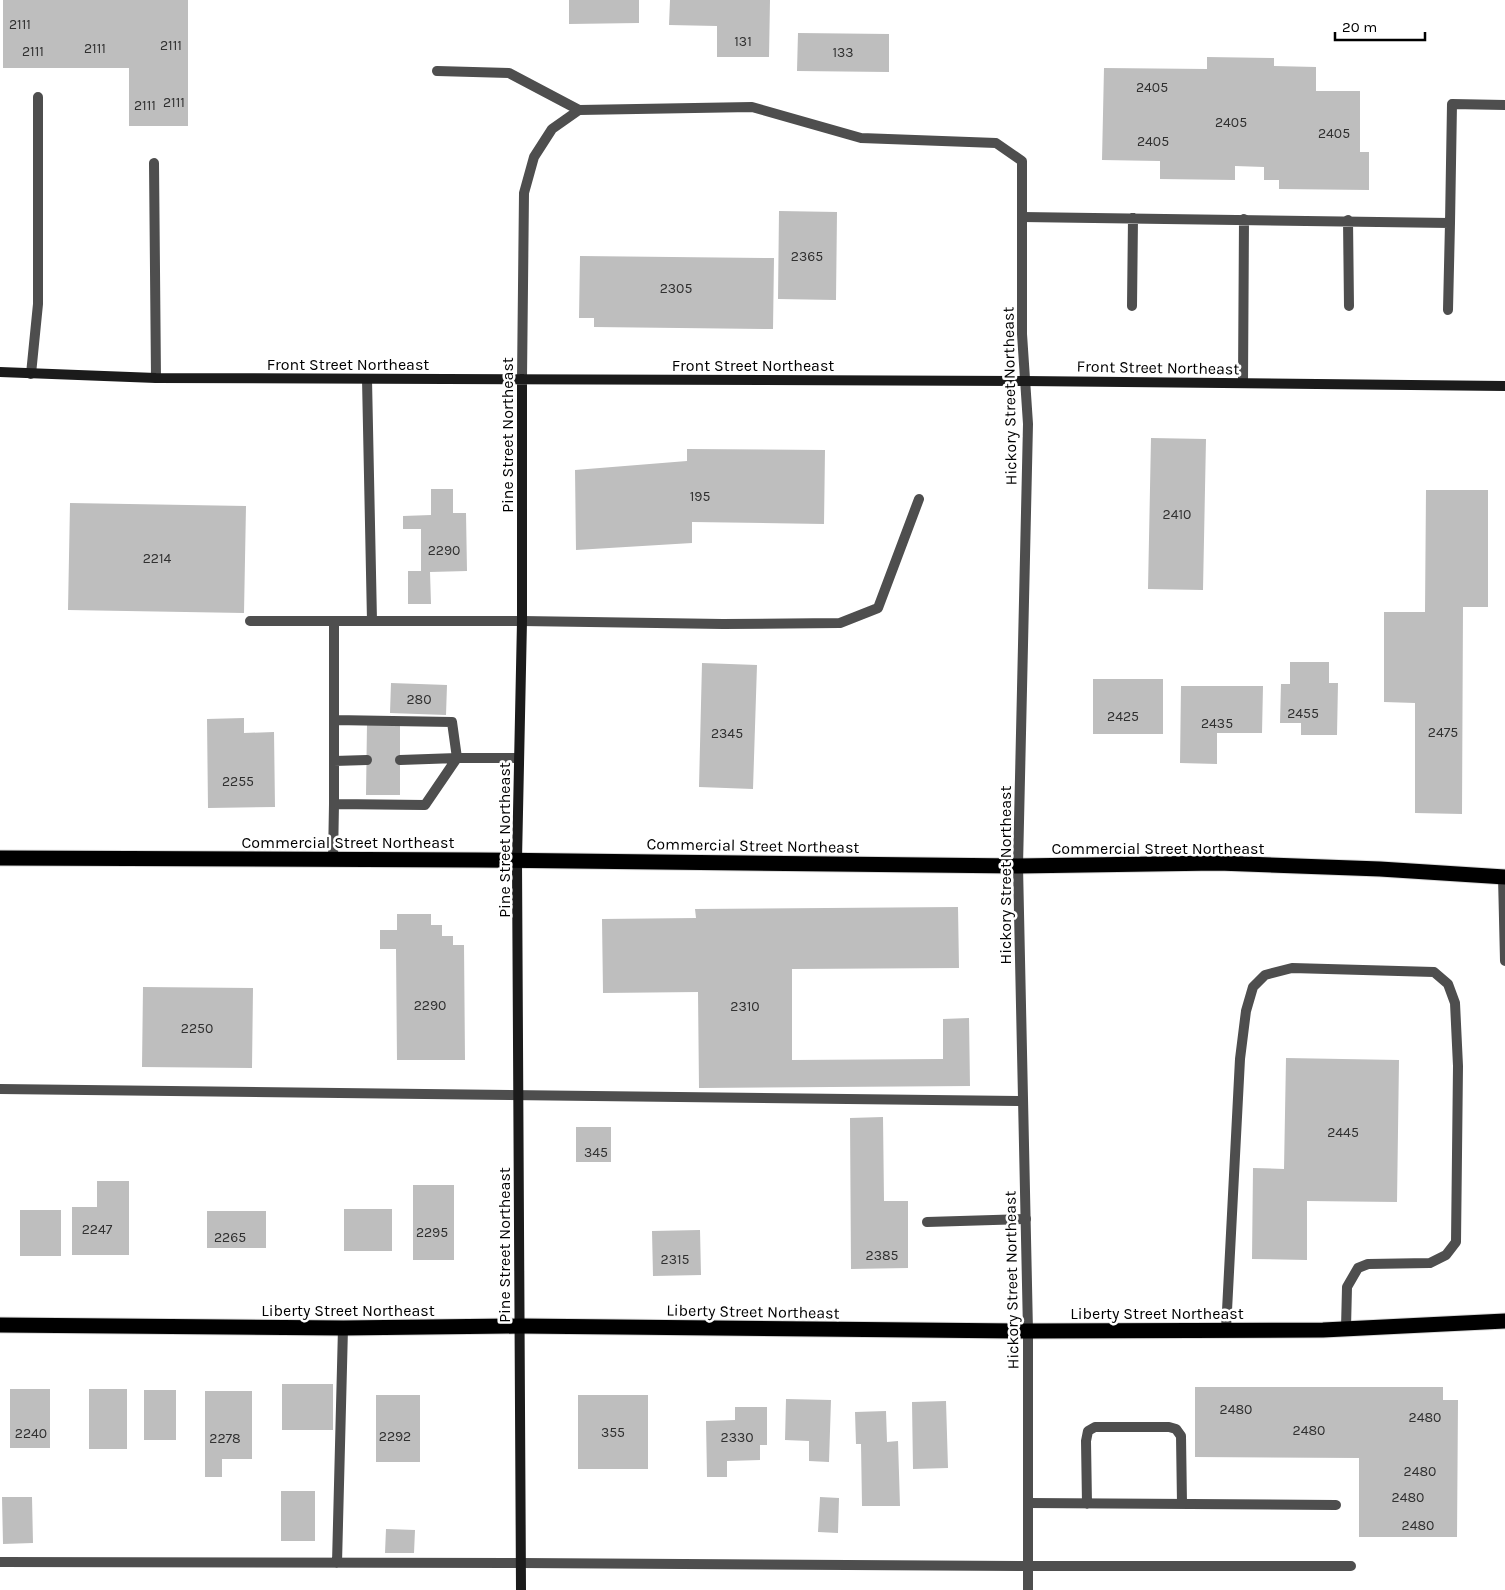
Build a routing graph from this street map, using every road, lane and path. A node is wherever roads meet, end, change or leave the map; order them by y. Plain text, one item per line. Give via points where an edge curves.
1 (438, 71) dead end
2 (38, 98) dead end
3 (1505, 105) edge
4 (579, 110) junction
5 (154, 163) dead end
6 (1022, 217) junction
7 (1133, 218) junction
8 (1244, 219) junction
9 (1348, 220) junction
10 (1450, 223) junction
11 (1132, 306) dead end
12 (1349, 306) dead end
13 (1448, 310) dead end
14 (0, 372) edge
15 (31, 374) junction
16 (156, 378) junction
17 (367, 379) junction
18 (522, 379) junction
19 (1025, 381) junction
20 (1243, 383) junction
21 (1505, 386) edge
22 (919, 499) dead end
23 (250, 621) dead end
24 (334, 621) junction
25 (372, 621) junction
26 (522, 621) junction
27 (334, 720) junction
28 (456, 758) junction
29 (519, 758) junction
30 (367, 760) dead end
31 (400, 760) dead end
32 (334, 761) junction
33 (334, 804) junction
34 (0, 858) edge
35 (333, 860) junction
36 (517, 860) junction
37 (1018, 866) junction
38 (1504, 877) edge
39 (1505, 961) edge
40 (0, 1089) edge
41 (519, 1095) junction
42 (1023, 1101) junction
43 (1026, 1219) junction
44 (927, 1222) dead end
45 (1505, 1321) edge
46 (0, 1325) edge
47 (520, 1326) junction
48 (343, 1328) junction
49 (1346, 1328) junction
50 (1226, 1330) junction
51 (1028, 1331) junction
52 (1028, 1504) junction
53 (1087, 1504) junction
54 (1182, 1504) junction
55 (1336, 1504) dead end
56 (0, 1562) edge
57 (337, 1563) junction
58 (521, 1563) junction
59 (1028, 1566) junction
60 (1351, 1566) dead end
61 (522, 1590) edge
62 (1028, 1590) edge

1 - 4 street via 509,73
2 - 15 street via 38,304
3 - 10 street via 1452,104
4 - 6 street, Hickory Street Northeast via 752,107 861,138 996,143 1022,160
4 - 18 street, Pine Street Northeast via 552,129 534,157 524,193
5 - 16 street
6 - 7 street
6 - 19 street, Hickory Street Northeast
7 - 8 street
7 - 11 street
8 - 9 street
8 - 20 street
9 - 10 street
9 - 12 street
10 - 13 street
14 - 15 street, Front Street Northeast
15 - 16 street, Front Street Northeast
16 - 17 street, Front Street Northeast
17 - 18 street, Front Street Northeast
17 - 25 street
18 - 19 street, Front Street Northeast
18 - 26 street, Pine Street Northeast
19 - 20 street, Front Street Northeast
19 - 37 street, Hickory Street Northeast via 1028,424
20 - 21 street, Front Street Northeast
22 - 26 street via 878,608 840,623
23 - 24 street
24 - 25 street
24 - 27 street
25 - 26 street
26 - 29 street, Pine Street Northeast
27 - 28 street via 452,722
27 - 32 street
28 - 29 street
28 - 31 street
28 - 33 street via 425,805
29 - 36 street, Pine Street Northeast
30 - 32 street
32 - 33 street
33 - 35 street
34 - 35 highway, Commercial Street Northeast
35 - 36 highway, Commercial Street Northeast
36 - 37 highway, Commercial Street Northeast
36 - 41 street, Pine Street Northeast
37 - 38 highway, Commercial Street Northeast via 1218,863
37 - 42 street, Hickory Street Northeast
38 - 39 street
40 - 41 street
41 - 42 street
41 - 47 street, Pine Street Northeast
42 - 43 street, Hickory Street Northeast
43 - 44 street
43 - 51 street, Hickory Street Northeast
45 - 49 highway, Liberty Street Northeast
46 - 48 highway, Liberty Street Northeast
47 - 48 highway, Liberty Street Northeast
47 - 51 highway, Liberty Street Northeast
47 - 58 street, Pine Street Northeast
48 - 57 street
49 - 50 highway, Liberty Street Northeast
49 - 50 street via 1347,1287 1358,1268 1368,1264 1430,1263 1446,1255 1456,1242 1458,1066 1455,1012 1448,984 1434,972 1292,968 1265,975 1253,987 1246,1011 1240,1059
50 - 51 highway, Liberty Street Northeast
51 - 52 street, Hickory Street Northeast
52 - 53 street
52 - 59 street, Hickory Street Northeast
53 - 54 street
53 - 54 street via 1086,1441 1088,1431 1095,1427 1176,1429 1181,1436
54 - 55 street
56 - 57 street
57 - 58 street
58 - 59 street
58 - 61 street, Pine Street Northeast
59 - 60 street
59 - 62 street, Hickory Street Northeast

